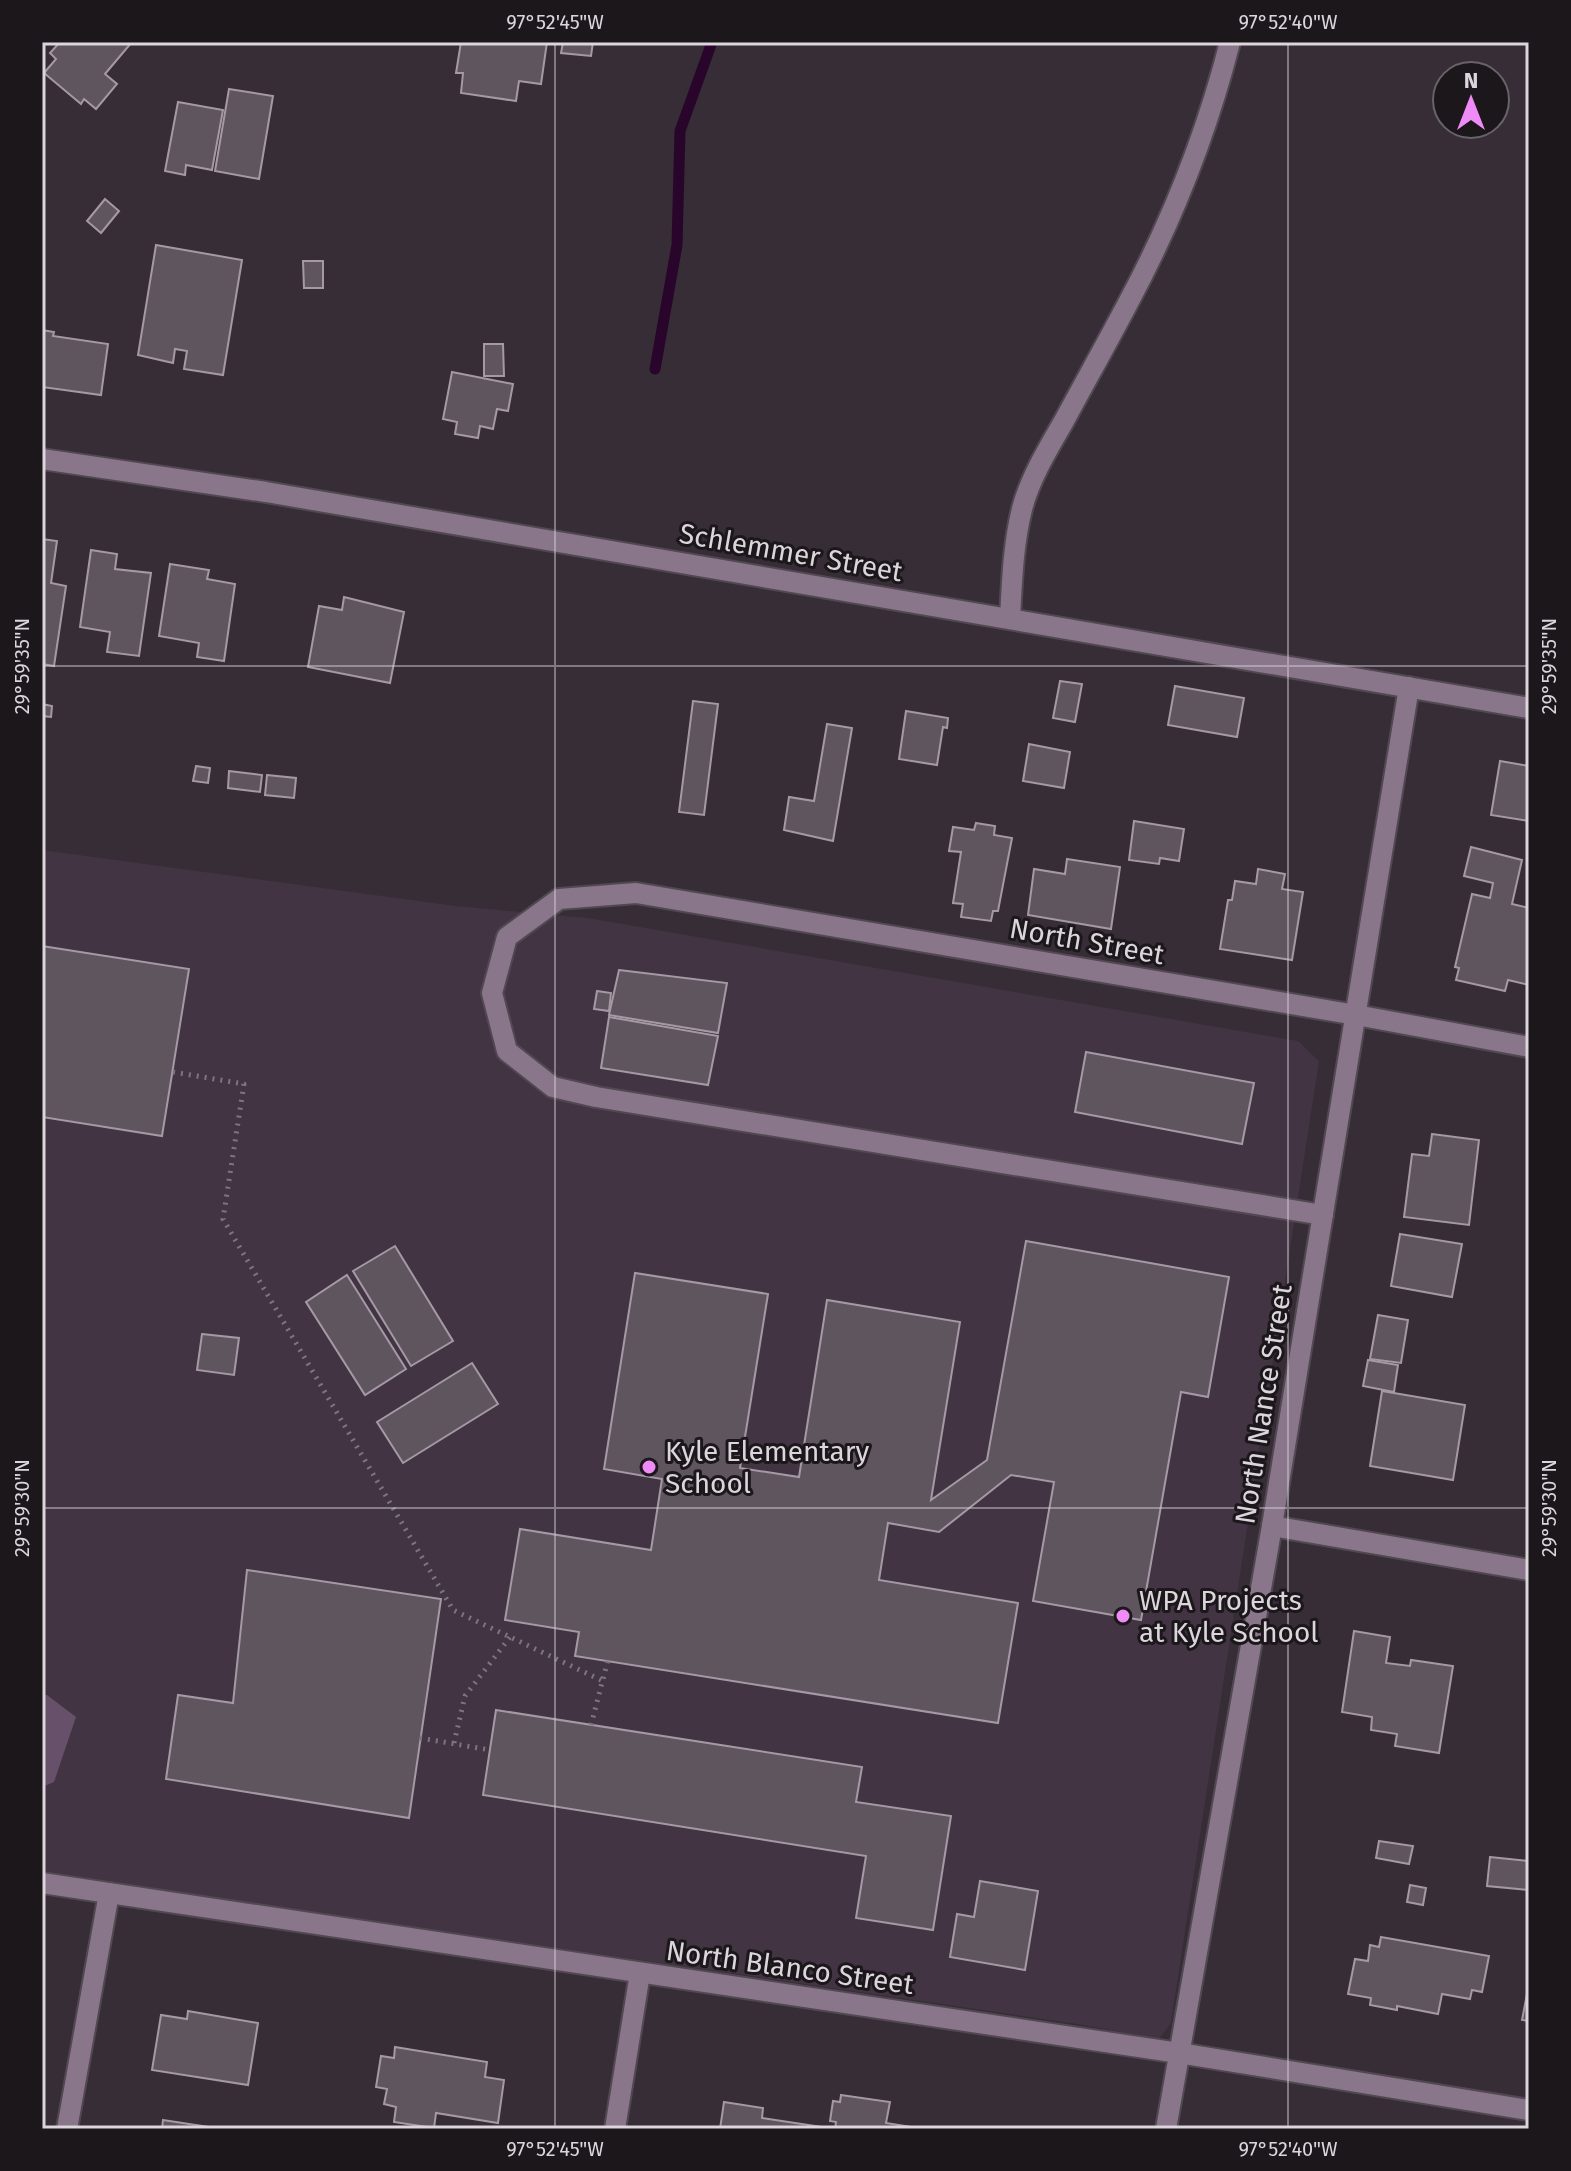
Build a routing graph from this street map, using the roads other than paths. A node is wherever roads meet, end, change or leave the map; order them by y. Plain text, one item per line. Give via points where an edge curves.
1 (1230, 42) edge
2 (42, 459) edge
3 (1010, 618) junction
4 (1409, 687) junction
5 (1529, 708) edge
6 (1356, 1015) junction
7 (1529, 1047) edge
8 (1323, 1215) junction
9 (1272, 1526) junction
10 (1529, 1570) edge
11 (42, 1883) edge
12 (109, 1893) junction
13 (640, 1973) junction
14 (1179, 2053) junction
15 (1529, 2110) edge
16 (67, 2129) edge
17 (615, 2129) edge
18 (1166, 2129) edge

1 - 3 street via 1189,170 1158,244 1047,450 1023,507
2 - 3 street, Schlemmer Street
3 - 4 street, Schlemmer Street
4 - 5 street, Schlemmer Street
4 - 6 street, North Nance Street
6 - 7 street, North Street
6 - 8 street, North Nance Street
6 - 8 street, North Street via 636,893 559,899 507,937 492,993 507,1051 553,1087
8 - 9 street, North Nance Street
9 - 10 street
9 - 14 street, North Nance Street
11 - 12 street, North Blanco Street
12 - 13 street, North Blanco Street
12 - 16 street
13 - 14 street, North Blanco Street
13 - 17 street
14 - 15 street, North Blanco Street
14 - 18 street, North Nance Street

